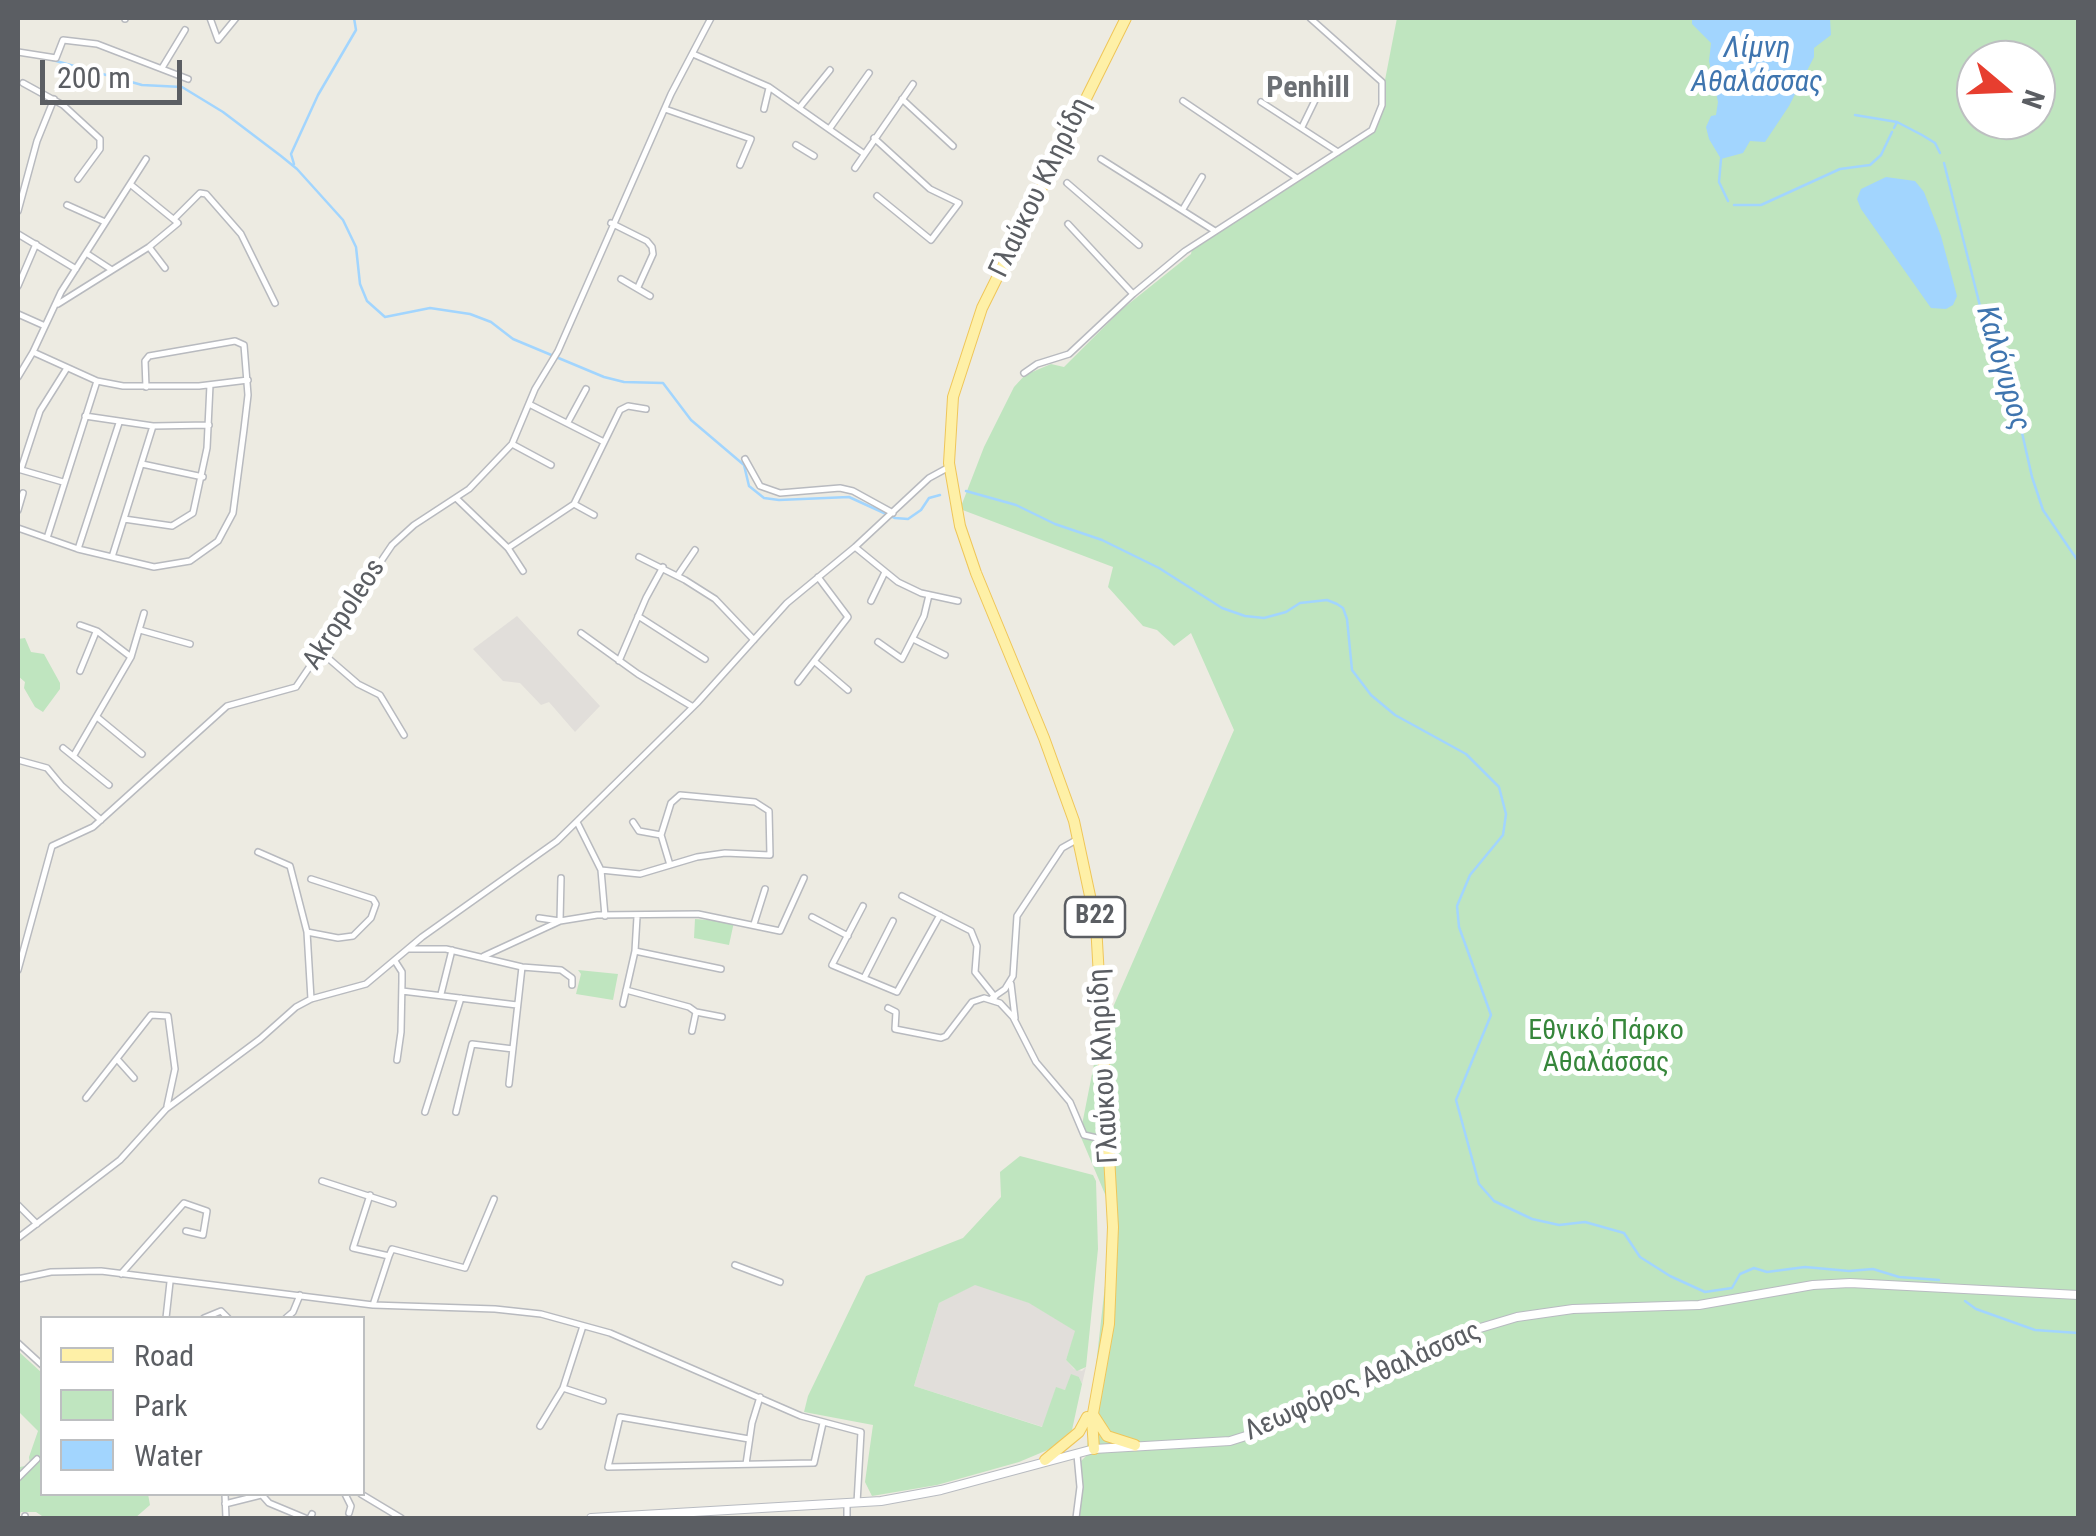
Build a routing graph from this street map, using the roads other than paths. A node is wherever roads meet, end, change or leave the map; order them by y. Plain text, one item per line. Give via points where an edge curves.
1 (210, 18) edge
2 (236, 18) edge
3 (711, 18) edge
4 (1126, 18) edge
5 (1310, 18) edge
6 (185, 30) dead end
7 (18, 52) edge
8 (693, 54) junction
9 (162, 68) junction
10 (830, 70) dead end
11 (869, 74) dead end
12 (188, 79) dead end
13 (1324, 82) dead end
14 (23, 83) dead end
15 (913, 84) dead end
16 (770, 86) junction
17 (54, 99) junction
18 (902, 99) junction
19 (1183, 101) dead end
20 (1261, 102) dead end
21 (665, 108) junction
22 (800, 108) junction
23 (764, 110) dead end
24 (1302, 127) junction
25 (829, 129) junction
26 (874, 138) junction
27 (796, 146) dead end
28 (953, 146) dead end
29 (1339, 152) junction
30 (863, 153) junction
31 (814, 156) dead end
32 (146, 159) dead end
33 (1101, 159) dead end
34 (740, 165) dead end
35 (856, 168) dead end
36 (1202, 177) dead end
37 (1298, 178) junction
38 (78, 179) dead end
39 (1067, 183) dead end
40 (130, 184) junction
41 (877, 196) dead end
42 (67, 205) dead end
43 (1183, 209) junction
44 (18, 212) edge
45 (174, 220) junction
46 (105, 222) junction
47 (611, 223) junction
48 (1068, 224) dead end
49 (1215, 231) junction
50 (18, 234) edge
51 (36, 244) junction
52 (1139, 245) dead end
53 (149, 246) junction
54 (86, 253) junction
55 (165, 268) dead end
56 (76, 269) junction
57 (112, 270) junction
58 (621, 279) dead end
59 (18, 286) edge
60 (638, 288) junction
61 (1133, 294) junction
62 (650, 296) dead end
63 (275, 302) dead end
64 (56, 306) junction
65 (18, 314) edge
66 (44, 326) junction
67 (33, 352) junction
68 (68, 368) junction
69 (1024, 372) dead end
70 (18, 377) edge
71 (96, 380) junction
72 (248, 380) junction
73 (210, 385) junction
74 (146, 387) junction
75 (586, 389) dead end
76 (530, 404) junction
77 (646, 408) dead end
78 (86, 416) junction
79 (568, 422) junction
80 (119, 423) junction
81 (209, 425) junction
82 (153, 426) junction
83 (603, 441) junction
84 (512, 444) junction
85 (746, 459) dead end
86 (142, 464) junction
87 (551, 465) dead end
88 (952, 466) junction
89 (19, 469) edge
90 (203, 477) junction
91 (63, 482) junction
92 (23, 493) dead end
93 (456, 498) junction
94 (574, 504) junction
95 (18, 510) edge
96 (892, 513) junction
97 (594, 515) dead end
98 (124, 520) junction
99 (18, 528) edge
100 (46, 538) junction
101 (855, 547) junction
102 (78, 548) junction
103 (508, 548) junction
104 (695, 550) dead end
105 (112, 557) junction
106 (639, 557) dead end
107 (663, 567) junction
108 (524, 571) dead end
109 (885, 572) junction
110 (678, 576) junction
111 (818, 577) junction
112 (929, 594) junction
113 (871, 600) dead end
114 (958, 601) dead end
115 (144, 613) dead end
116 (638, 616) junction
117 (80, 625) dead end
118 (140, 630) junction
119 (97, 631) junction
120 (581, 633) dead end
121 (754, 640) junction
122 (913, 640) junction
123 (878, 642) dead end
124 (190, 644) dead end
125 (321, 652) junction
126 (944, 655) dead end
127 (131, 657) junction
128 (705, 659) dead end
129 (619, 661) junction
130 (814, 661) junction
131 (80, 671) dead end
132 (798, 682) dead end
133 (848, 690) dead end
134 (693, 707) junction
135 (97, 717) junction
136 (404, 735) dead end
137 (63, 748) dead end
138 (142, 754) dead end
139 (74, 756) junction
140 (18, 760) edge
141 (109, 785) dead end
142 (101, 820) junction
143 (577, 822) junction
144 (633, 822) dead end
145 (661, 835) junction
146 (1078, 839) junction
147 (258, 852) dead end
148 (670, 865) junction
149 (601, 870) junction
150 (311, 878) dead end
151 (561, 878) dead end
152 (804, 878) dead end
153 (766, 889) dead end
154 (902, 896) dead end
155 (863, 906) dead end
156 (940, 915) junction
157 (605, 916) junction
158 (637, 917) junction
159 (539, 918) dead end
160 (812, 918) dead end
161 (560, 921) junction
162 (892, 921) dead end
163 (753, 926) junction
164 (307, 932) junction
165 (848, 936) junction
166 (409, 950) junction
167 (452, 950) junction
168 (635, 952) junction
169 (481, 957) junction
170 (395, 962) junction
171 (522, 966) junction
172 (721, 969) dead end
173 (18, 970) edge
174 (864, 978) junction
175 (1011, 982) junction
176 (572, 985) dead end
177 (626, 990) junction
178 (402, 991) junction
179 (441, 994) junction
180 (312, 998) junction
181 (462, 998) junction
182 (991, 998) junction
183 (623, 1004) dead end
184 (517, 1005) junction
185 (888, 1008) dead end
186 (696, 1012) junction
187 (722, 1018) dead end
188 (1016, 1022) junction
189 (692, 1031) dead end
190 (512, 1049) junction
191 (117, 1058) junction
192 (397, 1060) dead end
193 (134, 1078) dead end
194 (509, 1084) dead end
195 (86, 1098) dead end
196 (166, 1109) junction
197 (425, 1112) dead end
198 (456, 1112) dead end
199 (1109, 1140) junction
200 (322, 1181) dead end
201 (370, 1195) junction
202 (494, 1199) dead end
203 (393, 1204) dead end
204 (18, 1205) edge
205 (38, 1224) junction
206 (186, 1231) dead end
207 (18, 1238) edge
208 (389, 1256) junction
209 (735, 1264) dead end
210 (121, 1274) junction
211 (18, 1279) edge
212 (170, 1282) junction
213 (780, 1282) dead end
214 (2078, 1294) edge
215 (300, 1295) junction
216 (373, 1305) junction
217 (166, 1316) edge
218 (288, 1316) edge
219 (583, 1326) junction
220 (18, 1342) edge
221 (40, 1364) edge
222 (562, 1388) junction
223 (760, 1397) junction
224 (603, 1401) dead end
225 (1090, 1413) junction
226 (823, 1423) junction
227 (540, 1426) dead end
228 (749, 1439) junction
229 (1134, 1445) junction
230 (1086, 1450) junction
231 (37, 1459) dead end
232 (1045, 1460) junction
233 (746, 1464) junction
234 (18, 1478) edge
235 (225, 1496) edge
236 (255, 1496) edge
237 (264, 1496) edge
238 (346, 1496) edge
239 (364, 1496) edge
240 (225, 1504) junction
241 (852, 1504) junction
242 (349, 1514) dead end
243 (288, 1515) edge
244 (309, 1517) edge
245 (226, 1518) edge
246 (401, 1518) edge
247 (590, 1518) edge
248 (614, 1518) edge
249 (847, 1518) edge
250 (1076, 1518) edge

1 - 2 street via 218,40
3 - 8 street, Akropoleos
4 - 88 main road, Γλαύκου Κληρίδη / B22 via 982,308 963,361
5 - 29 street via 1385,89 1372,130
6 - 9 street
7 - 9 street via 56,58 64,40 100,44
8 - 16 street
8 - 21 street, Akropoleos
9 - 12 street
10 - 22 street
11 - 25 street
13 - 24 street
14 - 17 street
15 - 18 street
16 - 22 street
16 - 23 street
17 - 38 street via 102,143
17 - 44 street
18 - 26 street
18 - 28 street
19 - 37 street
20 - 24 street
21 - 34 street via 751,138
21 - 47 street, Akropoleos
22 - 25 street
24 - 29 street
25 - 30 street
26 - 30 street
26 - 41 street via 930,189 959,203 930,240
27 - 31 street
29 - 37 street
30 - 35 street
32 - 40 street
33 - 43 street
36 - 43 street
37 - 49 street
39 - 52 street
40 - 45 street
40 - 46 street
42 - 46 street
43 - 49 street
45 - 53 street
45 - 63 street via 206,194 242,234
46 - 54 street
47 - 60 street via 652,247
47 - 76 street, Akropoleos
48 - 61 street
49 - 61 street
50 - 51 street
51 - 56 street
51 - 59 street
53 - 55 street
53 - 57 street
54 - 56 street
54 - 57 street
56 - 64 street
57 - 64 street
58 - 60 street
60 - 62 street
61 - 69 street via 1080,346
64 - 66 street
65 - 66 street
66 - 67 street
67 - 68 street
67 - 70 street
68 - 71 street
68 - 89 street via 42,408
71 - 74 street
71 - 78 street
72 - 73 street
72 - 74 street via 245,348 235,341 149,356
72 - 105 street via 234,504 221,536 198,556 170,566
73 - 74 street
73 - 81 street
75 - 79 street
76 - 79 street
76 - 84 street, Akropoleos
77 - 83 street via 620,410
78 - 80 street
78 - 91 street
79 - 83 street
80 - 82 street
80 - 102 street
81 - 82 street
81 - 90 street
82 - 86 street
83 - 94 street
84 - 87 street
84 - 93 street, Akropoleos
85 - 96 street via 760,486 780,492 840,488
86 - 90 street
86 - 98 street
88 - 96 street via 928,478
88 - 146 main road, Γλαύκου Κληρίδη / B22 via 967,548
89 - 91 street
90 - 98 street via 194,510 180,523
91 - 100 street
92 - 95 street
93 - 103 street
93 - 125 street, Akropoleos via 392,545
94 - 97 street
94 - 103 street
96 - 101 street
98 - 105 street
99 - 100 street
100 - 102 street
101 - 109 street
101 - 111 street
102 - 105 street
103 - 108 street
104 - 110 street
106 - 107 street
107 - 110 street
107 - 116 street
109 - 112 street
109 - 113 street
110 - 121 street via 715,599
111 - 121 street
111 - 130 street via 848,618
112 - 114 street
112 - 122 street
115 - 118 street
116 - 128 street
116 - 129 street
117 - 119 street
118 - 124 street
118 - 127 street
119 - 127 street
119 - 131 street
120 - 129 street
121 - 134 street
122 - 123 street via 902,660
122 - 126 street
125 - 136 street via 380,695
125 - 142 street, Akropoleos via 292,690 222,710
127 - 135 street
129 - 134 street
130 - 132 street
130 - 133 street
134 - 143 street
135 - 138 street
135 - 139 street
137 - 139 street
139 - 141 street
140 - 142 street via 47,768
142 - 173 street, Akropoleos via 50,849
143 - 149 street
143 - 166 street
144 - 145 street via 639,831
145 - 148 street
145 - 148 street via 670,804 680,795 755,802 770,811 770,855 725,853
146 - 175 street via 1062,848 1017,916
146 - 199 main road, Γλαύκου Κληρίδη / B22 via 1098,947
147 - 164 street via 290,866
148 - 149 street via 640,874
149 - 157 street
150 - 164 street via 376,904 354,936
151 - 161 street
152 - 163 street via 780,931
153 - 163 street
154 - 156 street
155 - 165 street
156 - 174 street via 897,992
156 - 182 street via 975,936 974,972
157 - 158 street
157 - 161 street
158 - 163 street via 698,914
158 - 168 street
159 - 161 street
160 - 165 street
161 - 169 street
162 - 174 street
164 - 180 street
165 - 174 street via 832,965
166 - 167 street
166 - 170 street
167 - 169 street
167 - 179 street
168 - 172 street
168 - 177 street
169 - 171 street
170 - 178 street
170 - 180 street via 366,984
171 - 176 street via 560,970
171 - 184 street
175 - 182 street
175 - 188 street
177 - 183 street
177 - 186 street
178 - 179 street
178 - 192 street
179 - 181 street
180 - 196 street
181 - 184 street
181 - 197 street
182 - 185 street via 972,1002 941,1038 894,1028 896,1012
182 - 188 street
184 - 190 street
186 - 187 street
186 - 189 street
188 - 199 street via 1036,1062 1070,1102 1084,1135
190 - 194 street
190 - 198 street via 472,1044
191 - 193 street
191 - 195 street
191 - 196 street via 150,1015 168,1016 174,1069
196 - 205 street via 120,1160
199 - 225 main road, Γλαύκου Κληρίδη / B22 via 1110,1308
200 - 201 street
201 - 203 street
201 - 208 street via 353,1248
202 - 208 street via 465,1268 392,1249
204 - 205 street
205 - 207 street
206 - 210 street via 203,1235 207,1211 184,1203
208 - 216 street
209 - 213 street
210 - 211 street via 50,1272
210 - 212 street
212 - 215 street
212 - 217 street
214 - 229 main road, Λεωφόρος Αθαλάσσας via 1850,1283 1699,1305 1517,1317 1443,1342 1265,1430 1230,1441
215 - 216 street
215 - 218 street
216 - 219 street via 496,1308
219 - 222 street
219 - 223 street
220 - 221 street
222 - 224 street
222 - 227 street
223 - 226 street
223 - 228 street
225 - 229 main road via 1103,1433
225 - 230 main road, Γλαύκου Κληρίδη / B22
225 - 232 main road
226 - 233 street via 814,1463
226 - 241 street via 862,1432
228 - 233 street
228 - 233 street via 620,1417 608,1467
229 - 230 main road, Λεωφόρος Αθαλάσσας
230 - 232 main road, Λεωφόρος Αθαλάσσας
230 - 250 street
231 - 234 street
232 - 241 main road, Λεωφόρος Αθαλάσσας via 941,1490
235 - 240 street
236 - 240 street
237 - 243 street
238 - 242 street
239 - 246 street
240 - 245 street
241 - 248 main road, Λεωφόρος Αθαλάσσας
241 - 249 street
243 - 244 street
247 - 248 main road, Λεωφόρος Αθαλάσσας

